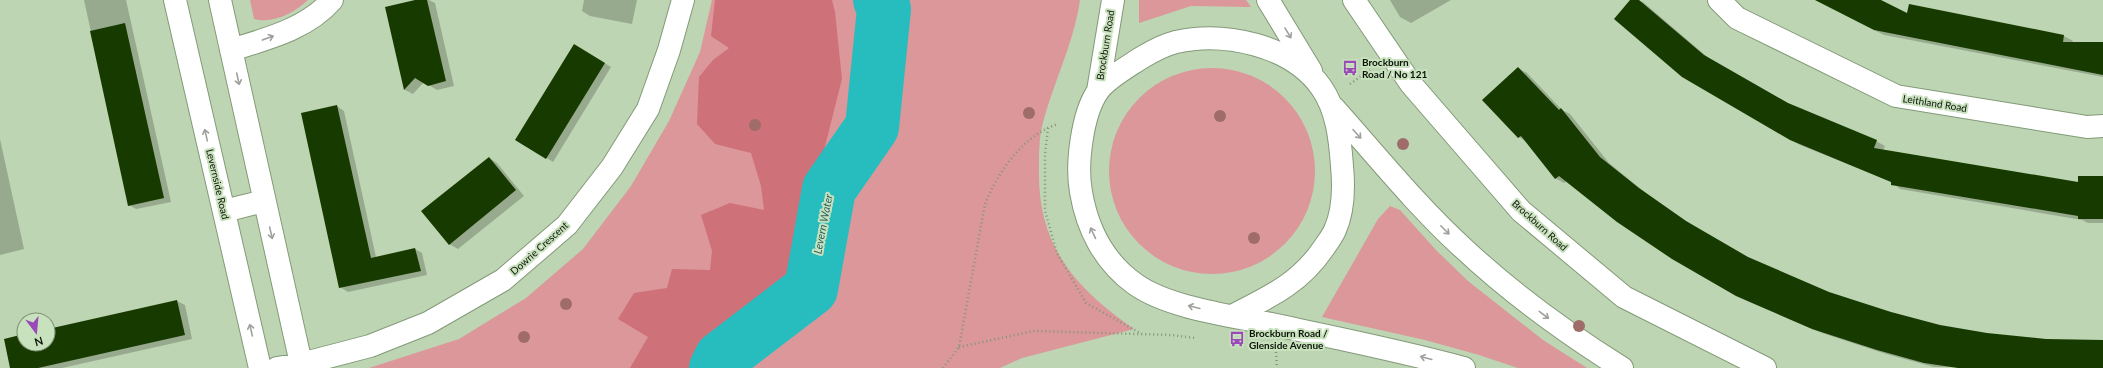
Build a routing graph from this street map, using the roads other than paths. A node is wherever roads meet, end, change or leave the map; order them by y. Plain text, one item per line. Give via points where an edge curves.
1 (175, 0) edge
2 (220, 0) edge
3 (332, 0) edge
4 (683, 0) edge
5 (1113, 0) edge
6 (1268, 0) edge
7 (1354, 0) edge
8 (1719, 0) edge
9 (231, 50) junction
10 (1098, 91) junction
11 (1326, 96) junction
12 (2103, 126) edge
13 (264, 201) junction
14 (224, 211) junction
15 (1232, 316) junction
16 (301, 366) edge
17 (260, 368) edge
18 (277, 368) edge
19 (1464, 368) edge
20 (1622, 368) edge
21 (1765, 368) edge

14 -> 1 street, Levernside Road
2 - 9 street
9 -> 3 street via 287,31 309,20
4 - 16 street, Dowrie Crescent via 648,109 612,167 567,224 503,280 428,323 370,346
5 - 10 street, Brockburn Road
6 -> 11 street
7 - 21 street, Brockburn Road via 1411,84 1521,211 1624,297
8 - 12 street, Leithland Road via 1737,18 1896,96 2088,127
9 -> 13 street
10 - 11 street via 1126,67 1148,54 1174,42 1206,38 1260,46 1302,68
15 -> 10 street via 1158,297 1136,285 1105,254 1084,211 1079,182 1078,155 1087,116
11 - 15 street via 1341,148 1342,206 1335,231 1305,271 1283,290
11 -> 20 street via 1430,215 1463,248 1534,307 1582,343
13 - 14 street
13 -> 16 street
17 -> 14 street, Levernside Road
19 -> 15 street
16 - 18 street, Dowrie Crescent

